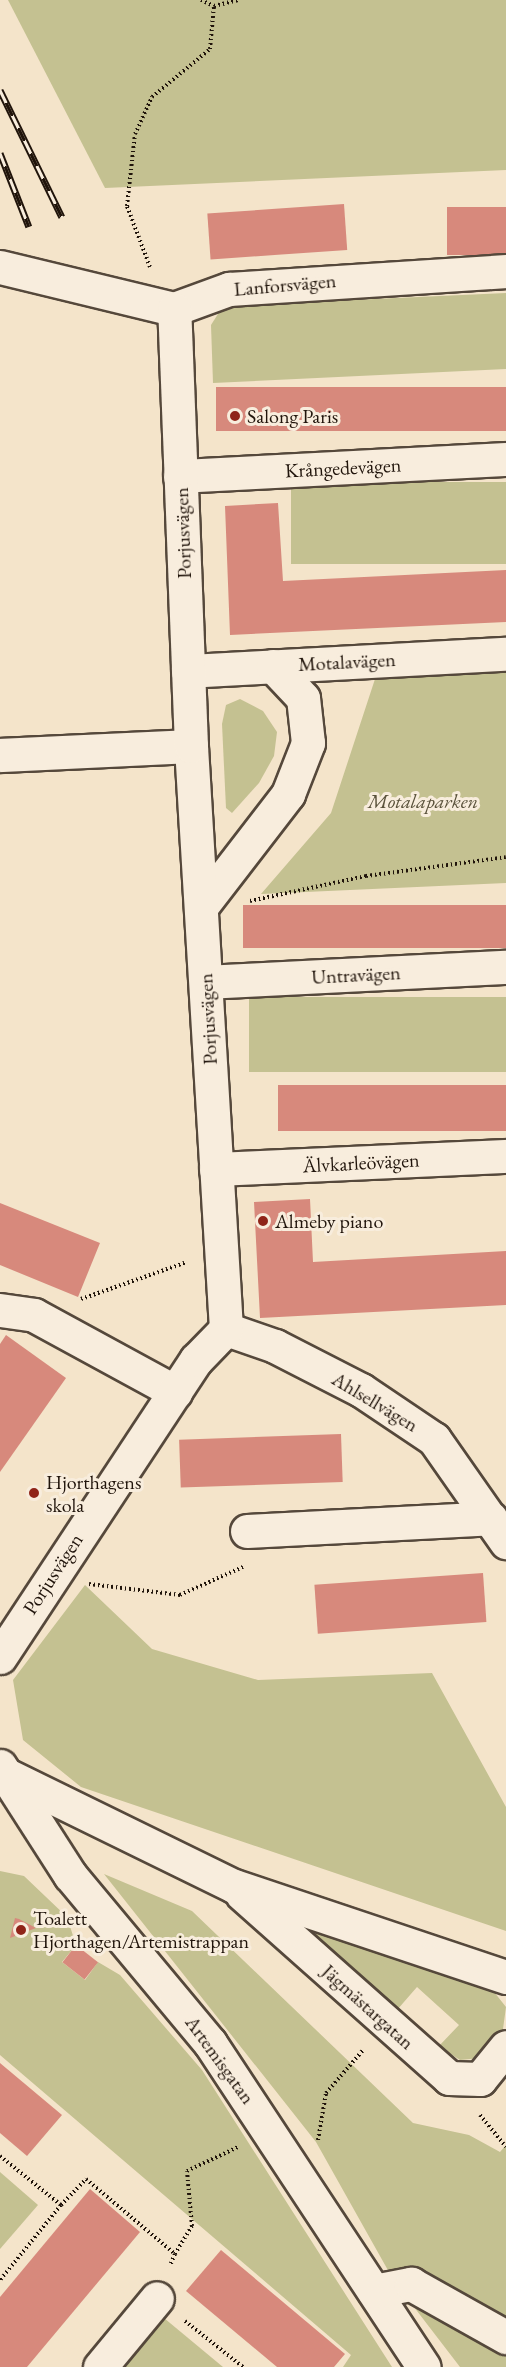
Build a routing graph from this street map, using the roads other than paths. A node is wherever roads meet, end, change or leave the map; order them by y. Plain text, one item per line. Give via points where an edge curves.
1 (0, 267) edge
2 (506, 271) edge
3 (174, 309) junction
4 (506, 459) edge
5 (180, 476) junction
6 (506, 654) edge
7 (273, 666) junction
8 (188, 671) junction
9 (191, 746) junction
10 (0, 755) edge
11 (201, 907) junction
12 (506, 967) edge
13 (206, 982) junction
14 (506, 1156) edge
15 (216, 1169) junction
16 (0, 1311) edge
17 (226, 1329) junction
18 (175, 1392) junction
19 (499, 1530) edge
20 (247, 1532) dead end
21 (0, 1657) edge
22 (3, 1771) edge
23 (234, 1887) junction
24 (506, 1977) edge
25 (506, 2047) edge
26 (374, 2291) junction
27 (157, 2298) dead end
28 (506, 2337) edge
29 (100, 2367) edge
30 (424, 2367) edge

1 - 3 street
2 - 3 street, Lanforsvägen via 229,289
3 - 5 street, Porjusvägen
4 - 5 street, Krångedevägen
5 - 8 street, Porjusvägen
6 - 7 street, Motalavägen
7 - 8 street, Motalavägen
7 - 11 street via 303,698 308,743 288,794
8 - 9 street, Porjusvägen
9 - 10 street
9 - 11 street, Porjusvägen
11 - 13 street, Porjusvägen
12 - 13 street, Untravägen
13 - 15 street, Porjusvägen
14 - 15 street, Älvkarleövägen
15 - 17 street, Porjusvägen
16 - 18 street via 34,1315
17 - 18 street, Porjusvägen
17 - 19 street, Ahlsellvägen via 275,1346 361,1390 434,1438
18 - 21 street, Porjusvägen
19 - 20 street, Ahlsellvägen
22 - 23 street, Jägmästargatan
22 - 26 street, Artemisgatan via 70,1875 210,2043
23 - 24 street, Jägmästargatan
23 - 25 street, Jägmästargatan via 449,2078 480,2079
26 - 28 street via 411,2284
26 - 30 street, Artemisgatan
27 - 29 street

